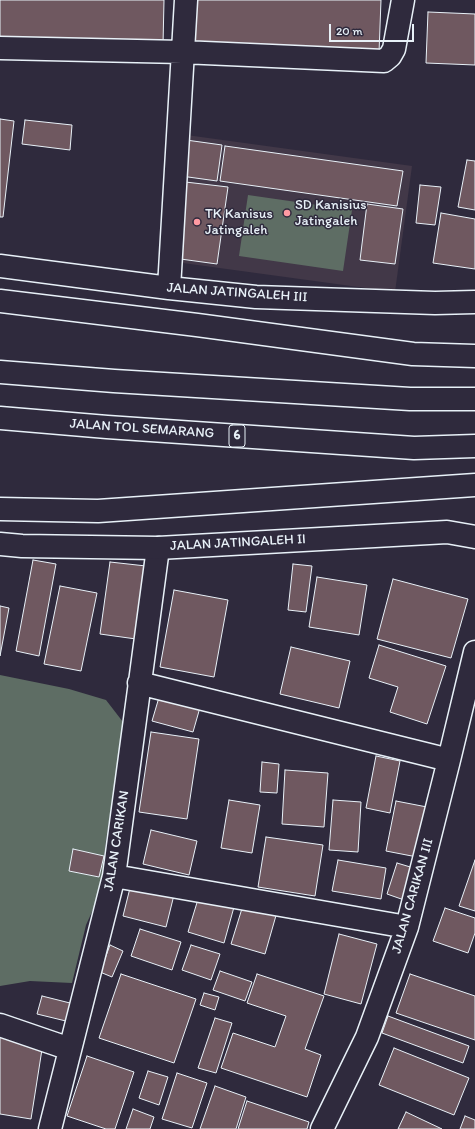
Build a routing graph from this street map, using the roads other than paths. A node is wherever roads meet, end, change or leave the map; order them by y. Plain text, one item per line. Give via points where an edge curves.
1 (186, 0) edge
2 (403, 0) edge
3 (0, 48) edge
4 (182, 52) junction
5 (0, 266) edge
6 (169, 288) junction
7 (0, 301) edge
8 (475, 302) edge
9 (475, 356) edge
10 (0, 372) edge
11 (475, 399) edge
12 (0, 418) edge
13 (475, 446) edge
14 (475, 485) edge
15 (0, 509) edge
16 (475, 537) edge
17 (0, 544) edge
18 (158, 548) junction
19 (475, 652) edge
20 (139, 683) junction
21 (449, 760) junction
22 (114, 876) junction
23 (407, 927) junction
24 (0, 1025) edge
25 (70, 1049) junction
26 (50, 1129) edge
27 (322, 1129) edge

1 - 4 main road
2 - 4 main road via 394,49 384,61
3 - 4 main road
4 - 6 main road
5 - 6 main road, JALAN JATINGALEH III
6 - 8 main road, JALAN JATINGALEH III via 256,297
7 - 9 main road via 413,354
10 - 11 main road via 402,399
12 - 13 main road, JALAN TOL SEMARANG / 6 via 414,448
14 - 15 main road via 98,511
16 - 18 main road, JALAN JATINGALEH II via 447,532
17 - 18 main road, JALAN JATINGALEH II
18 - 20 main road, JALAN CARIKAN
19 - 21 main road, JALAN CARIKAN III
20 - 21 main road
20 - 22 main road, JALAN CARIKAN
21 - 23 main road, JALAN CARIKAN III
22 - 23 main road
22 - 25 main road, JALAN CARIKAN
23 - 27 main road, JALAN CARIKAN III via 367,1037
24 - 25 main road
25 - 26 main road, JALAN CARIKAN

